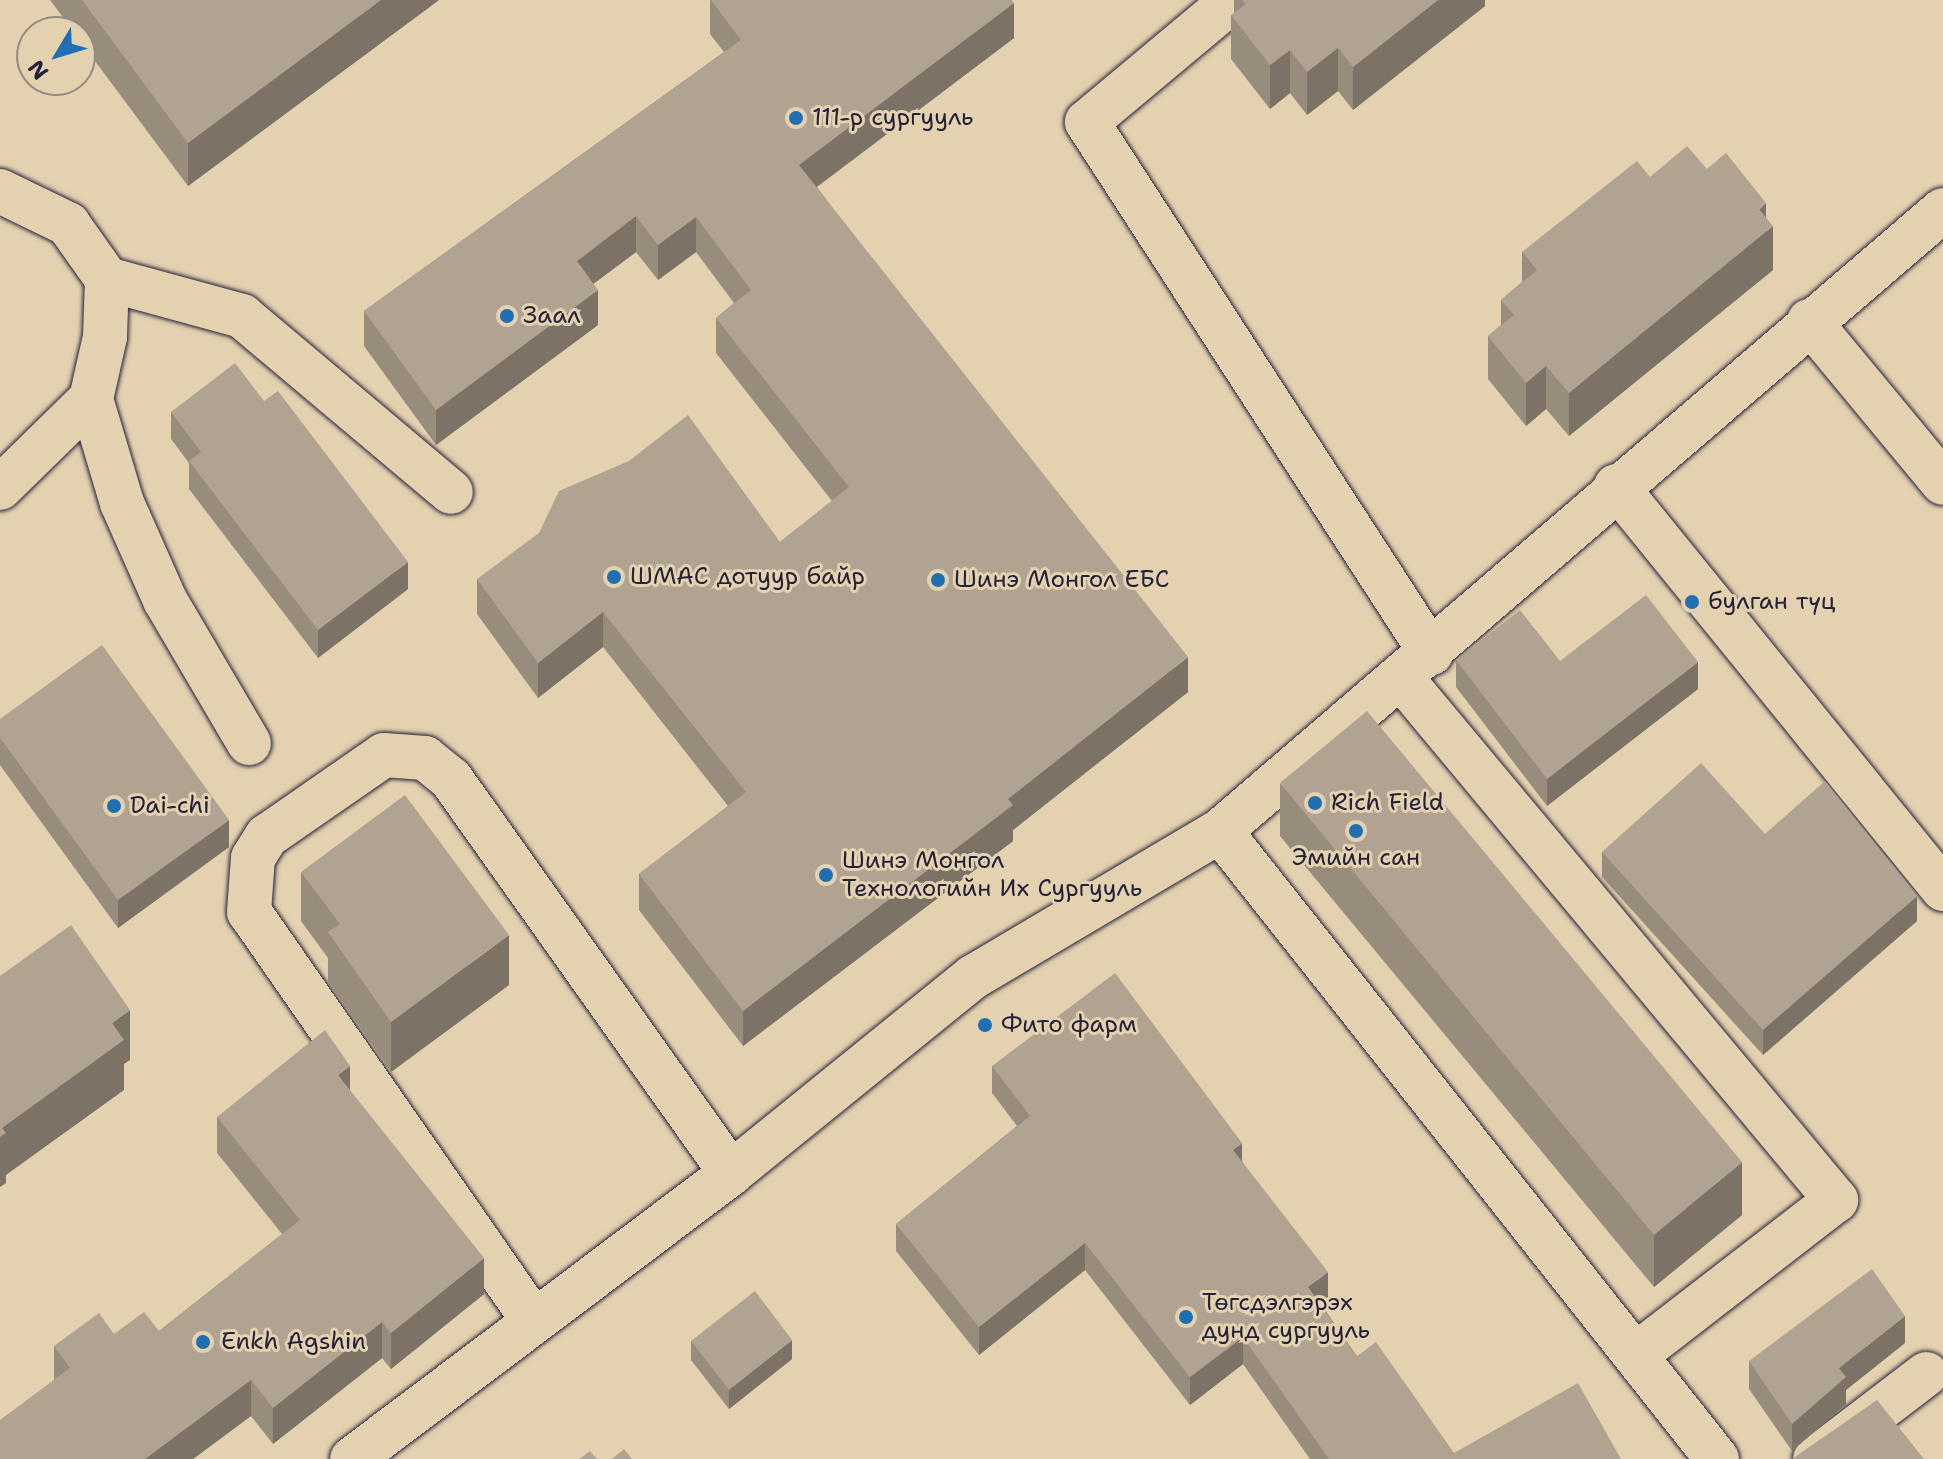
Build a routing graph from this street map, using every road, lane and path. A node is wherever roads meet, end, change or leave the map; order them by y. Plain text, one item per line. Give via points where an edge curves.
1 (1233, 0) edge
2 (0, 191) edge
3 (1943, 210) edge
4 (107, 279) junction
5 (1809, 321) junction
6 (91, 399) junction
7 (1943, 483) edge
8 (1616, 486) junction
9 (0, 488) edge
10 (451, 492) dead end
11 (1417, 666) junction
12 (249, 743) dead end
13 (1220, 831) junction
14 (1943, 889) edge
15 (731, 1173) junction
16 (533, 1320) junction
17 (1638, 1353) junction
18 (1926, 1374) dead end
19 (352, 1459) edge
20 (1717, 1459) edge
21 (1815, 1459) edge

1 - 11 street via 1087,122
2 - 4 street via 68,224
3 - 5 street
4 - 6 street via 105,337
4 - 10 street via 242,316
5 - 7 street
5 - 8 street
6 - 9 street
6 - 12 street via 122,503 165,600
8 - 11 street
8 - 14 street
11 - 13 street
11 - 17 street via 1836,1200
13 - 15 street via 973,977
13 - 17 street
15 - 16 street
15 - 16 street via 451,779 425,758 384,755 267,836 253,858 249,912
16 - 19 street
17 - 20 street
18 - 21 street

